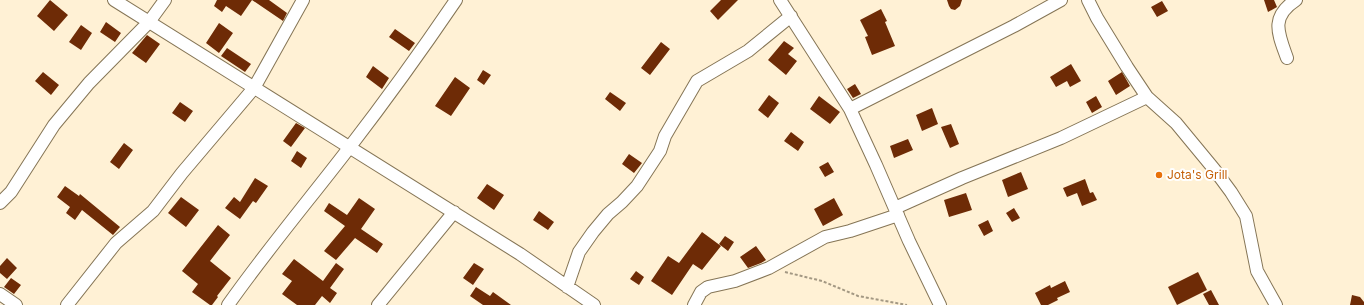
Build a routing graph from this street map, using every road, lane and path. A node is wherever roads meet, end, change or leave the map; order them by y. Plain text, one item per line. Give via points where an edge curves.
1 (114, 0) edge
2 (165, 0) edge
3 (303, 0) edge
4 (456, 0) edge
5 (780, 0) edge
6 (1061, 0) edge
7 (1088, 0) edge
8 (1296, 0) edge
9 (791, 16) junction
10 (150, 22) junction
11 (1287, 58) dead end
12 (254, 88) junction
13 (1147, 96) junction
14 (850, 108) junction
15 (349, 147) junction
16 (0, 204) edge
17 (897, 211) junction
18 (454, 212) junction
19 (769, 268) junction
20 (567, 287) junction
21 (0, 294) edge
22 (16, 305) edge
23 (67, 305) edge
24 (228, 305) edge
25 (378, 305) edge
26 (594, 305) edge
27 (694, 305) edge
28 (907, 305) edge
29 (940, 305) edge
30 (1276, 305) edge

1 - 10 street
2 - 10 street
3 - 12 street
4 - 15 street via 421,52
5 - 9 street
6 - 14 street
7 - 13 street via 1119,55
8 - 11 street via 1286,6 1278,20 1280,38
9 - 14 street
9 - 20 street via 748,51 697,81 665,136 660,151 637,186 608,214 580,252
10 - 12 street
10 - 16 street via 89,83 54,125 11,192
12 - 15 street
12 - 23 street via 153,211 116,243
13 - 17 street via 1061,138 962,178
13 - 30 street via 1180,129 1218,175 1246,216 1257,271
14 - 17 street
15 - 18 street
15 - 24 street
17 - 19 street via 850,231 825,238
17 - 29 street
18 - 20 street
18 - 25 street
19 - 27 street via 735,281 708,287 701,292
19 - 28 path via 822,280 858,296
20 - 26 street
21 - 22 street

